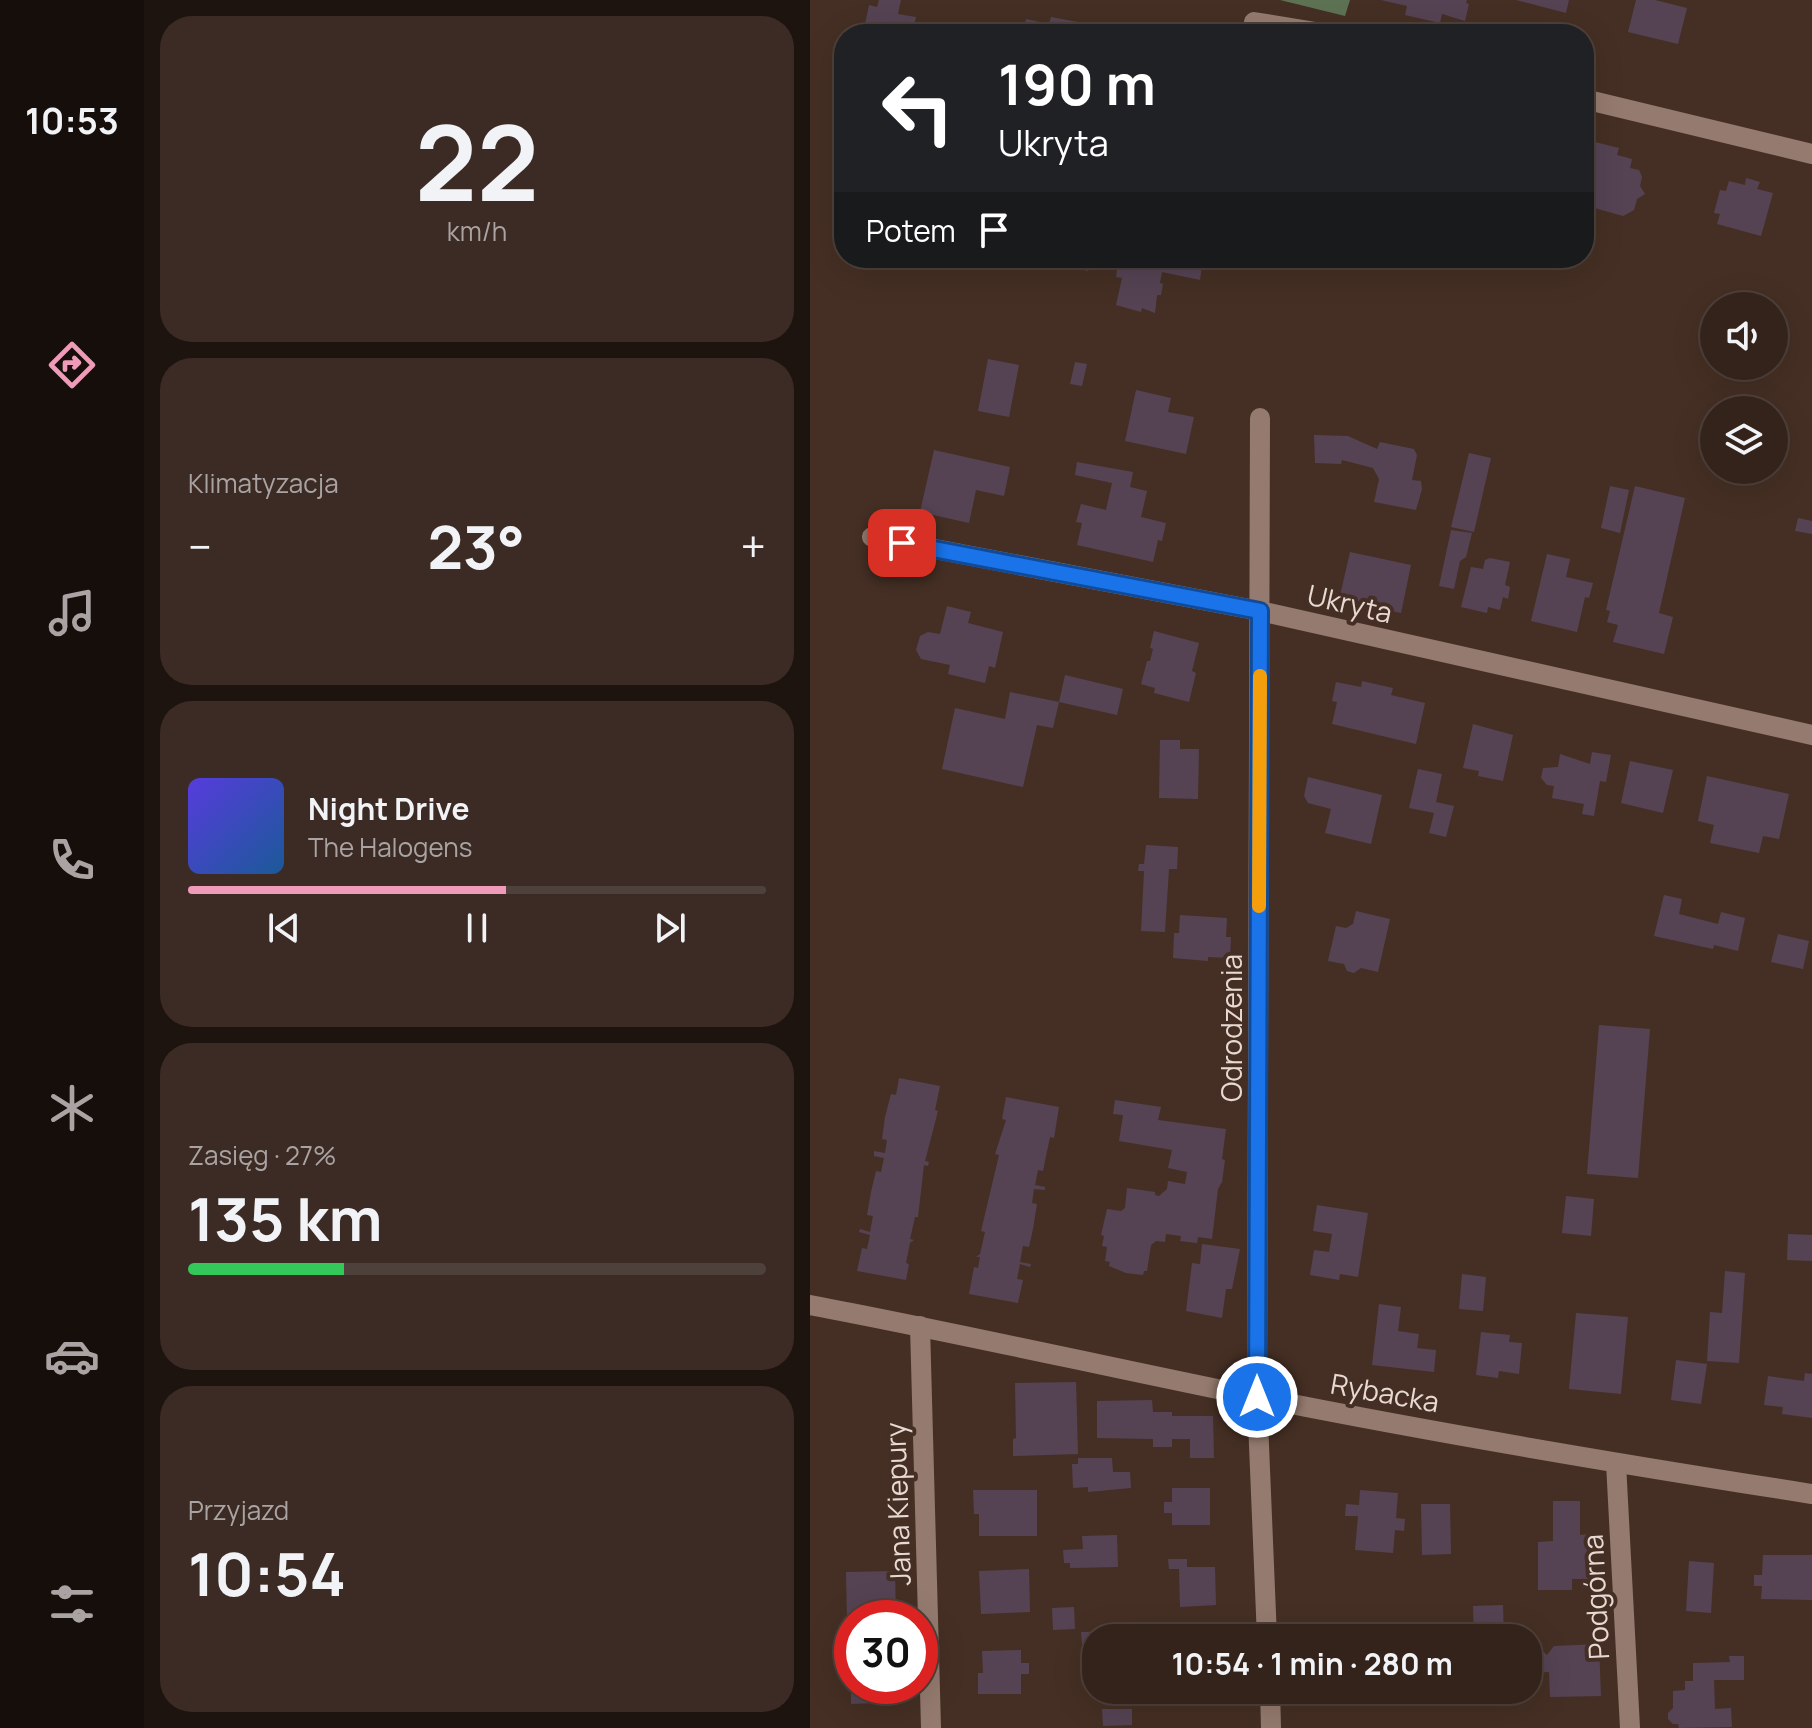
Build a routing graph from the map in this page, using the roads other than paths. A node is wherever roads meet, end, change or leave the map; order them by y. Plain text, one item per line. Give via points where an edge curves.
1 (1254, 22) dead end
2 (1266, 24) edge
3 (1594, 101) edge
4 (1812, 154) edge
5 (1260, 418) dead end
6 (872, 537) dead end
7 (1260, 611) junction
8 (1812, 735) edge
9 (810, 1305) edge
10 (920, 1326) junction
11 (1257, 1397) junction
12 (1616, 1463) junction
13 (1812, 1494) edge
14 (1266, 1624) edge
15 (1270, 1704) edge
16 (931, 1728) edge
17 (1271, 1728) edge
18 (1630, 1728) edge

1 - 2 street
3 - 4 street
5 - 7 street, Odrodzenia
6 - 7 street, Ukryta
7 - 8 street, Ukryta
7 - 11 street, Odrodzenia
9 - 10 street, Rybacka
10 - 11 street, Rybacka
10 - 16 street, Jana Kiepury
11 - 12 street, Rybacka
11 - 14 street, Odrodzenia
12 - 13 street, Rybacka
12 - 18 street, Podgórna
15 - 17 street

